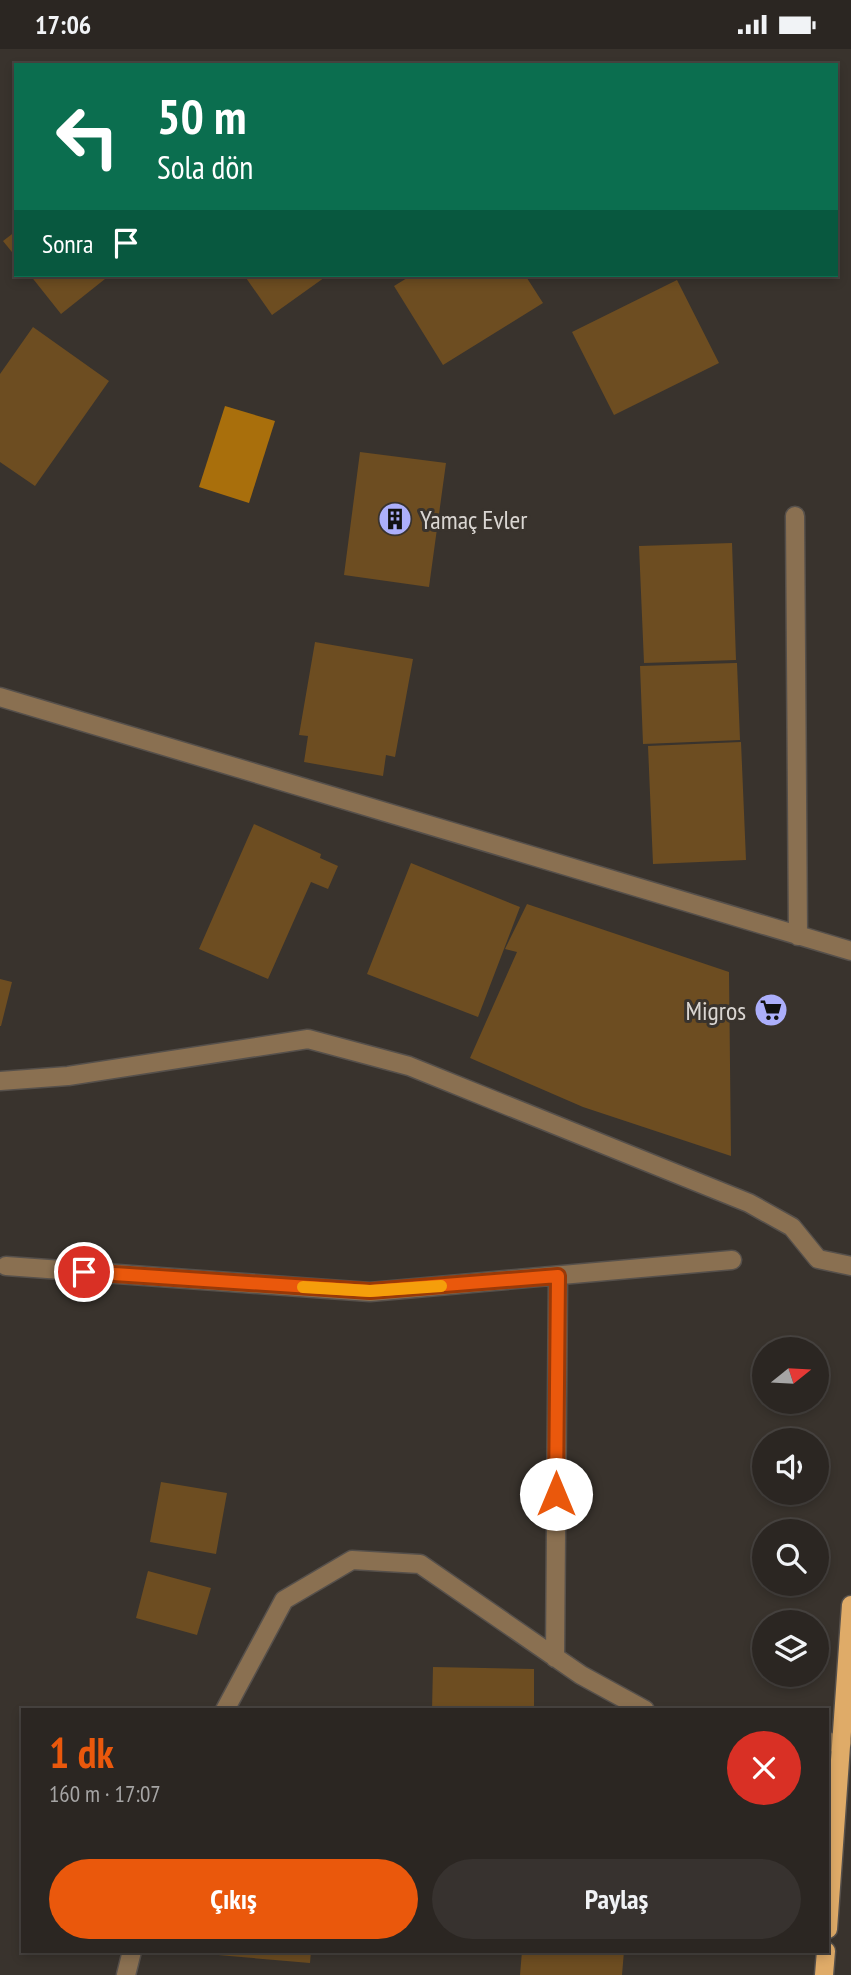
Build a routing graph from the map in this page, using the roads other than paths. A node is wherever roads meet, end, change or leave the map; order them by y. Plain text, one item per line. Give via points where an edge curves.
1 (795, 516) dead end
2 (0, 697) edge
3 (798, 936) junction
4 (851, 951) edge
5 (0, 1081) edge
6 (733, 1260) dead end
7 (6, 1266) dead end
8 (851, 1266) edge
9 (558, 1276) junction
10 (851, 1605) edge
11 (555, 1658) junction
12 (226, 1708) edge
13 (641, 1708) edge
14 (835, 1742) edge
15 (829, 1902) edge
16 (131, 1953) edge
17 (826, 1953) edge
18 (125, 1975) edge
19 (824, 1975) edge

1 - 3 street
2 - 3 street
3 - 4 street
5 - 8 street via 68,1076 308,1039 409,1066 749,1203 792,1227 818,1259
6 - 9 street
7 - 9 street via 370,1291
9 - 11 street
10 - 14 main road
11 - 12 street via 420,1564 352,1560 284,1600
11 - 13 street
14 - 15 main road
16 - 18 street
17 - 19 main road

